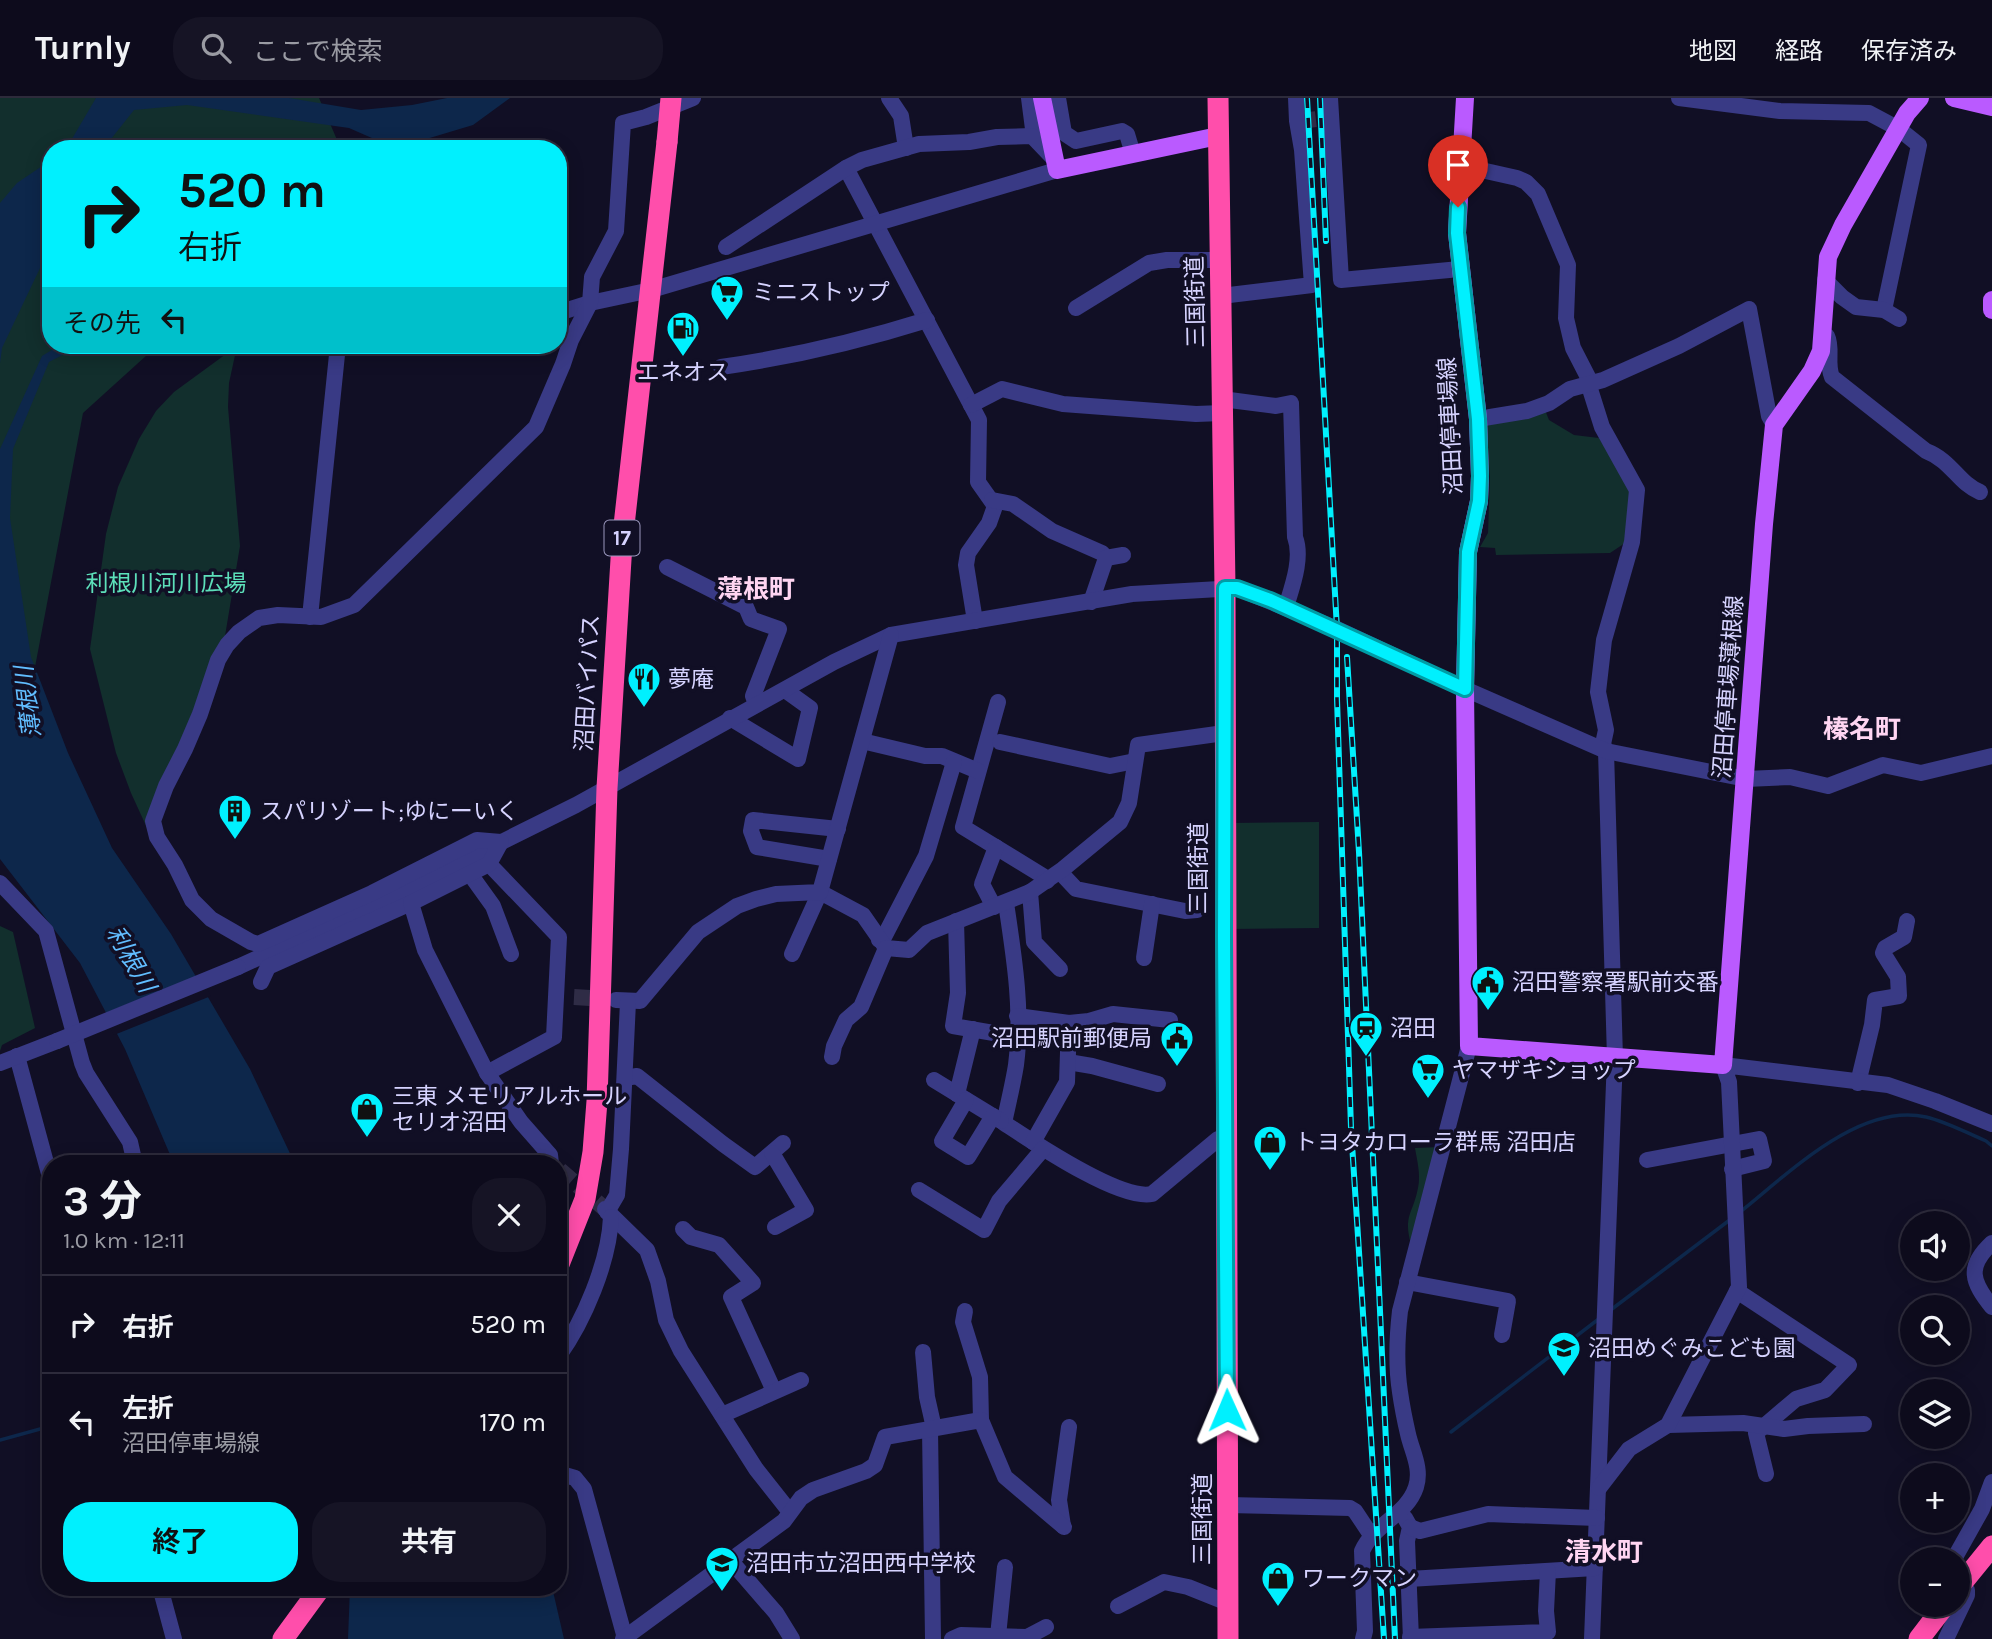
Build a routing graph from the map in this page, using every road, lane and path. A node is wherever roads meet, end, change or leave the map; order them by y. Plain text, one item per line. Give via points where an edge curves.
1 (671, 98) edge
2 (693, 98) edge
3 (889, 98) edge
4 (1029, 98) edge
5 (1042, 98) edge
6 (1058, 98) edge
7 (1218, 98) edge
8 (1224, 98) edge
9 (1296, 98) edge
10 (1330, 98) edge
11 (1465, 98) edge
12 (1679, 98) edge
13 (1920, 98) edge
14 (1954, 98) edge
15 (1987, 98) edge
16 (1992, 107) edge
17 (1899, 128) junction
18 (1032, 136) junction
19 (1218, 136) junction
20 (906, 148) junction
21 (1133, 154) junction
22 (1056, 165) junction
23 (1460, 165) junction
24 (846, 168) junction
25 (876, 223) junction
26 (726, 247) dead end
27 (1220, 260) junction
28 (1460, 269) junction
29 (1825, 280) junction
30 (650, 290) junction
31 (1221, 296) junction
32 (1992, 302) edge
33 (590, 303) junction
34 (1076, 308) dead end
35 (567, 310) edge
36 (1884, 310) junction
37 (1992, 310) edge
38 (1899, 319) dead end
39 (927, 320) junction
40 (1824, 331) junction
41 (337, 354) edge
42 (567, 354) edge
43 (567, 354) edge
44 (722, 367) dead end
45 (1591, 383) junction
46 (971, 405) junction
47 (1222, 406) junction
48 (1478, 419) junction
49 (1774, 425) junction
50 (1980, 492) dead end
51 (992, 500) junction
52 (1123, 555) dead end
53 (1106, 558) junction
54 (667, 567) dead end
55 (1225, 588) junction
56 (1091, 602) junction
57 (1286, 607) junction
58 (310, 617) junction
59 (975, 621) junction
60 (891, 635) junction
61 (1465, 689) junction
62 (785, 690) junction
63 (998, 702) dead end
64 (756, 704) junction
65 (730, 718) junction
66 (1224, 733) junction
67 (862, 741) junction
68 (1000, 742) dead end
69 (1606, 751) junction
70 (1992, 756) edge
71 (1135, 761) junction
72 (954, 762) junction
73 (978, 771) junction
74 (1746, 779) junction
75 (607, 788) junction
76 (838, 829) junction
77 (501, 842) junction
78 (996, 847) junction
79 (829, 859) junction
80 (489, 864) junction
81 (470, 874) junction
82 (1053, 876) junction
83 (0, 883) edge
84 (820, 892) junction
85 (1030, 892) junction
86 (411, 903) junction
87 (1152, 904) junction
88 (1000, 905) junction
89 (1198, 910) dead end
90 (956, 921) junction
91 (1907, 921) dead end
92 (882, 944) junction
93 (511, 954) dead end
94 (792, 954) dead end
95 (1144, 958) dead end
96 (1060, 968) dead end
97 (265, 970) dead end
98 (557, 995) junction
99 (575, 997) tunnel mouth
100 (1017, 1016) junction
101 (1170, 1020) dead end
102 (1069, 1023) junction
103 (973, 1029) junction
104 (1017, 1037) junction
105 (1469, 1046) junction
106 (17, 1056) junction
107 (832, 1057) dead end
108 (1615, 1058) junction
109 (1068, 1062) junction
110 (0, 1063) edge
111 (1723, 1065) junction
112 (486, 1073) junction
113 (625, 1078) junction
114 (934, 1080) dead end
115 (1858, 1083) junction
116 (1158, 1084) dead end
117 (961, 1097) junction
118 (999, 1120) junction
119 (1992, 1124) edge
120 (1225, 1136) junction
121 (1038, 1145) junction
122 (1731, 1145) junction
123 (44, 1155) edge
124 (133, 1155) edge
125 (550, 1155) edge
126 (1647, 1160) dead end
127 (1732, 1169) junction
128 (919, 1190) dead end
129 (608, 1213) junction
130 (775, 1227) dead end
131 (683, 1229) dead end
132 (1992, 1243) edge
133 (567, 1244) edge
134 (1407, 1282) junction
135 (1737, 1291) junction
136 (1992, 1307) edge
137 (965, 1311) dead end
138 (1502, 1335) dead end
139 (567, 1341) edge
140 (923, 1352) dead end
141 (801, 1380) dead end
142 (774, 1391) junction
143 (722, 1415) junction
144 (981, 1420) junction
145 (1864, 1424) dead end
146 (1668, 1425) junction
147 (1069, 1427) dead end
148 (1761, 1427) junction
149 (932, 1429) junction
150 (1766, 1474) dead end
151 (567, 1476) edge
152 (1992, 1482) edge
153 (1599, 1488) junction
154 (1228, 1505) junction
155 (1401, 1509) junction
156 (790, 1512) junction
157 (1597, 1518) junction
158 (1410, 1527) junction
159 (1371, 1535) junction
160 (1992, 1546) edge
161 (1961, 1547) edge
162 (730, 1560) junction
163 (1005, 1567) dead end
164 (1595, 1568) junction
165 (1548, 1571) junction
166 (1970, 1572) edge
167 (1409, 1579) junction
168 (162, 1596) edge
169 (315, 1596) edge
170 (1228, 1602) junction
171 (1118, 1606) dead end
172 (1936, 1617) edge
173 (1956, 1617) edge
174 (1046, 1627) dead end
175 (999, 1636) junction
176 (624, 1638) edge
177 (1027, 1638) edge
178 (1410, 1638) edge
179 (174, 1639) edge
180 (284, 1639) edge
181 (792, 1639) edge
182 (933, 1639) edge
183 (952, 1639) edge
184 (1228, 1639) edge
185 (1363, 1639) edge
186 (1592, 1639) edge
187 (1919, 1639) edge
188 (1946, 1639) edge

1 - 30 highway, 沼田バイパス / 17, bridge
2 - 33 street via 623,123 617,231 592,277
3 - 20 street via 901,116
4 - 18 street
5 - 22 main road
6 - 21 street via 1064,133 1076,141 1122,131
7 - 8 street
7 - 19 highway, 三国街道
9 - 31 street via 1311,285
10 - 28 street via 1341,280
11 - 23 main road, 沼田停車場線
12 - 17 street via 1780,111 1869,113
13 - 17 main road, 沼田停車場薄根線
14 - 16 main road
15 - 16 main road
17 - 29 main road, 沼田停車場薄根線 via 1843,225 1828,257
17 - 36 street via 1919,145
18 - 20 street
18 - 22 street
19 - 21 main road
19 - 27 highway, 三国街道
20 - 24 street
21 - 22 main road
22 - 25 street
23 - 28 main road, 沼田停車場線
23 - 45 street via 1517,178 1538,194 1568,265 1566,318 1573,348
24 - 25 street
24 - 26 street
25 - 30 street
25 - 39 street
27 - 31 highway, 三国街道
27 - 34 street via 1149,262
28 - 48 main road, 沼田停車場線
29 - 36 street via 1856,307
29 - 40 main road, 沼田停車場薄根線
30 - 33 street
30 - 75 highway, 沼田バイパス / 17 via 622,543
31 - 47 highway, 三国街道
32 - 37 main road
33 - 35 street
33 - 42 street
36 - 38 street
39 - 44 street
39 - 46 street
40 - 49 main road, 沼田停車場薄根線 via 1812,372
40 - 50 street via 1830,341 1832,377 1926,451 1940,456
41 - 58 street
43 - 58 street via 536,427 354,605
45 - 48 street via 1527,411
45 - 49 street via 1679,346 1749,309
45 - 69 street via 1602,426 1637,490 1632,542 1604,640 1598,692
46 - 47 street via 1002,388 1063,404 1196,414
46 - 51 street via 979,420 978,482
47 - 55 highway, 三国街道
47 - 57 street via 1291,403 1298,545
48 - 61 main road, 沼田停車場線 via 1479,501 1468,552
49 - 74 main road, 沼田停車場薄根線
51 - 53 street via 1013,504 1052,531
51 - 59 street via 995,506 989,523 968,554 966,565
52 - 53 street
53 - 56 street
54 - 64 street via 746,607 751,619 779,629 753,696
55 - 56 street via 1132,594
55 - 57 street via 1237,588
55 - 66 highway, 三国街道
56 - 59 street
57 - 61 street
58 - 77 street via 278,615 248,623 218,660 153,821 192,900 211,919 258,944 477,840
59 - 60 street
60 - 62 street
60 - 67 street
61 - 69 street
61 - 105 main road, 沼田停車場線
62 - 64 street
62 - 65 street via 810,708 798,759
63 - 73 street
64 - 65 street
65 - 75 street
66 - 71 street via 1144,743 1138,745
66 - 120 highway, 三国街道
67 - 72 street
67 - 76 street
68 - 71 street via 1110,766
69 - 74 street
69 - 108 street
70 - 74 street via 1921,773 1883,765 1828,786 1790,777
71 - 82 street via 1129,803 1121,821
72 - 73 street
72 - 92 street via 926,856
73 - 78 street via 963,827
74 - 111 main road, 沼田停車場薄根線
75 - 77 street
75 - 133 highway, 沼田バイパス / 17 via 593,1152 585,1199
76 - 79 street
76 - 79 street via 753,820 751,831 757,847
77 - 80 street
77 - 106 street, bridge via 238,967
78 - 82 street via 1043,876
78 - 88 street via 982,884
79 - 84 street
80 - 81 street
80 - 98 street via 559,937
81 - 86 street
81 - 93 street via 493,906
82 - 85 street
82 - 87 street via 1076,889
83 - 124 street via 46,931 82,1063 130,1142
84 - 92 street via 863,915
84 - 94 street
84 - 113 street via 776,894 737,906 698,932 640,1001 622,1001
85 - 88 street
85 - 96 street via 1034,942
86 - 97 street
86 - 112 street via 425,950
87 - 89 street
87 - 95 street
88 - 90 street
88 - 100 street via 1017,976
90 - 92 street via 927,933 909,950
90 - 103 street via 958,993 953,1026
91 - 115 street via 1904,937 1883,953 1898,977 1899,996 1875,1000
92 - 107 street via 861,1007 846,1020
98 - 99 street
98 - 112 street via 554,1037
100 - 102 street
100 - 104 street
101 - 102 street via 1113,1014
102 - 109 street
103 - 104 street
103 - 117 street
104 - 118 street via 1016,1064
105 - 108 main road
105 - 134 street
106 - 110 street
106 - 123 street
108 - 111 main road
108 - 153 street
109 - 116 street
109 - 121 street via 1067,1082
111 - 115 street
111 - 122 street via 1729,1082
112 - 125 street
113 - 129 street via 617,1195
113 - 130 street via 637,1076 755,1167 777,1148 806,1210
114 - 117 street
115 - 119 street via 1888,1085
117 - 118 street
117 - 118 street via 942,1141 959,1152 968,1157
118 - 121 street
120 - 121 street via 1144,1196 1073,1166
120 - 154 highway, 三国街道
121 - 128 street via 984,1230
122 - 126 street
122 - 127 street
122 - 127 street via 1759,1139 1764,1161
127 - 135 street
129 - 139 street via 610,1235 599,1274
129 - 143 street via 647,1250 666,1320
131 - 142 street via 691,1237 719,1245 753,1283 731,1297
132 - 136 street via 1980,1254 1973,1280
134 - 138 street via 1508,1301
134 - 155 street via 1399,1325 1399,1388 1419,1475 1409,1503
135 - 146 street
135 - 148 street via 1849,1365 1825,1390 1796,1399
137 - 144 street via 963,1322 980,1377
140 - 149 street
141 - 142 street
142 - 143 street
143 - 156 street
144 - 147 street via 1005,1477 1063,1527 1059,1500
144 - 149 street
145 - 148 street
146 - 148 street via 1743,1423
146 - 153 street via 1629,1449
148 - 150 street via 1756,1433
149 - 156 street via 885,1437 875,1465 813,1490
149 - 182 street
151 - 176 street via 584,1489
152 - 161 street
153 - 157 street
154 - 159 street via 1350,1508
154 - 170 highway, 三国街道
155 - 158 street
155 - 159 street
156 - 162 street
157 - 158 street via 1488,1514 1420,1531
157 - 164 street
158 - 167 street
159 - 185 street via 1362,1551
160 - 166 highway
162 - 176 street
162 - 181 street via 776,1612
163 - 175 street
164 - 165 street
164 - 186 street
165 - 167 street
165 - 178 street via 1548,1632
167 - 178 street
168 - 179 street
169 - 180 highway
170 - 171 street via 1164,1582
170 - 184 highway, 三国街道
172 - 187 highway
173 - 188 street
174 - 177 street
175 - 177 street
175 - 183 street

